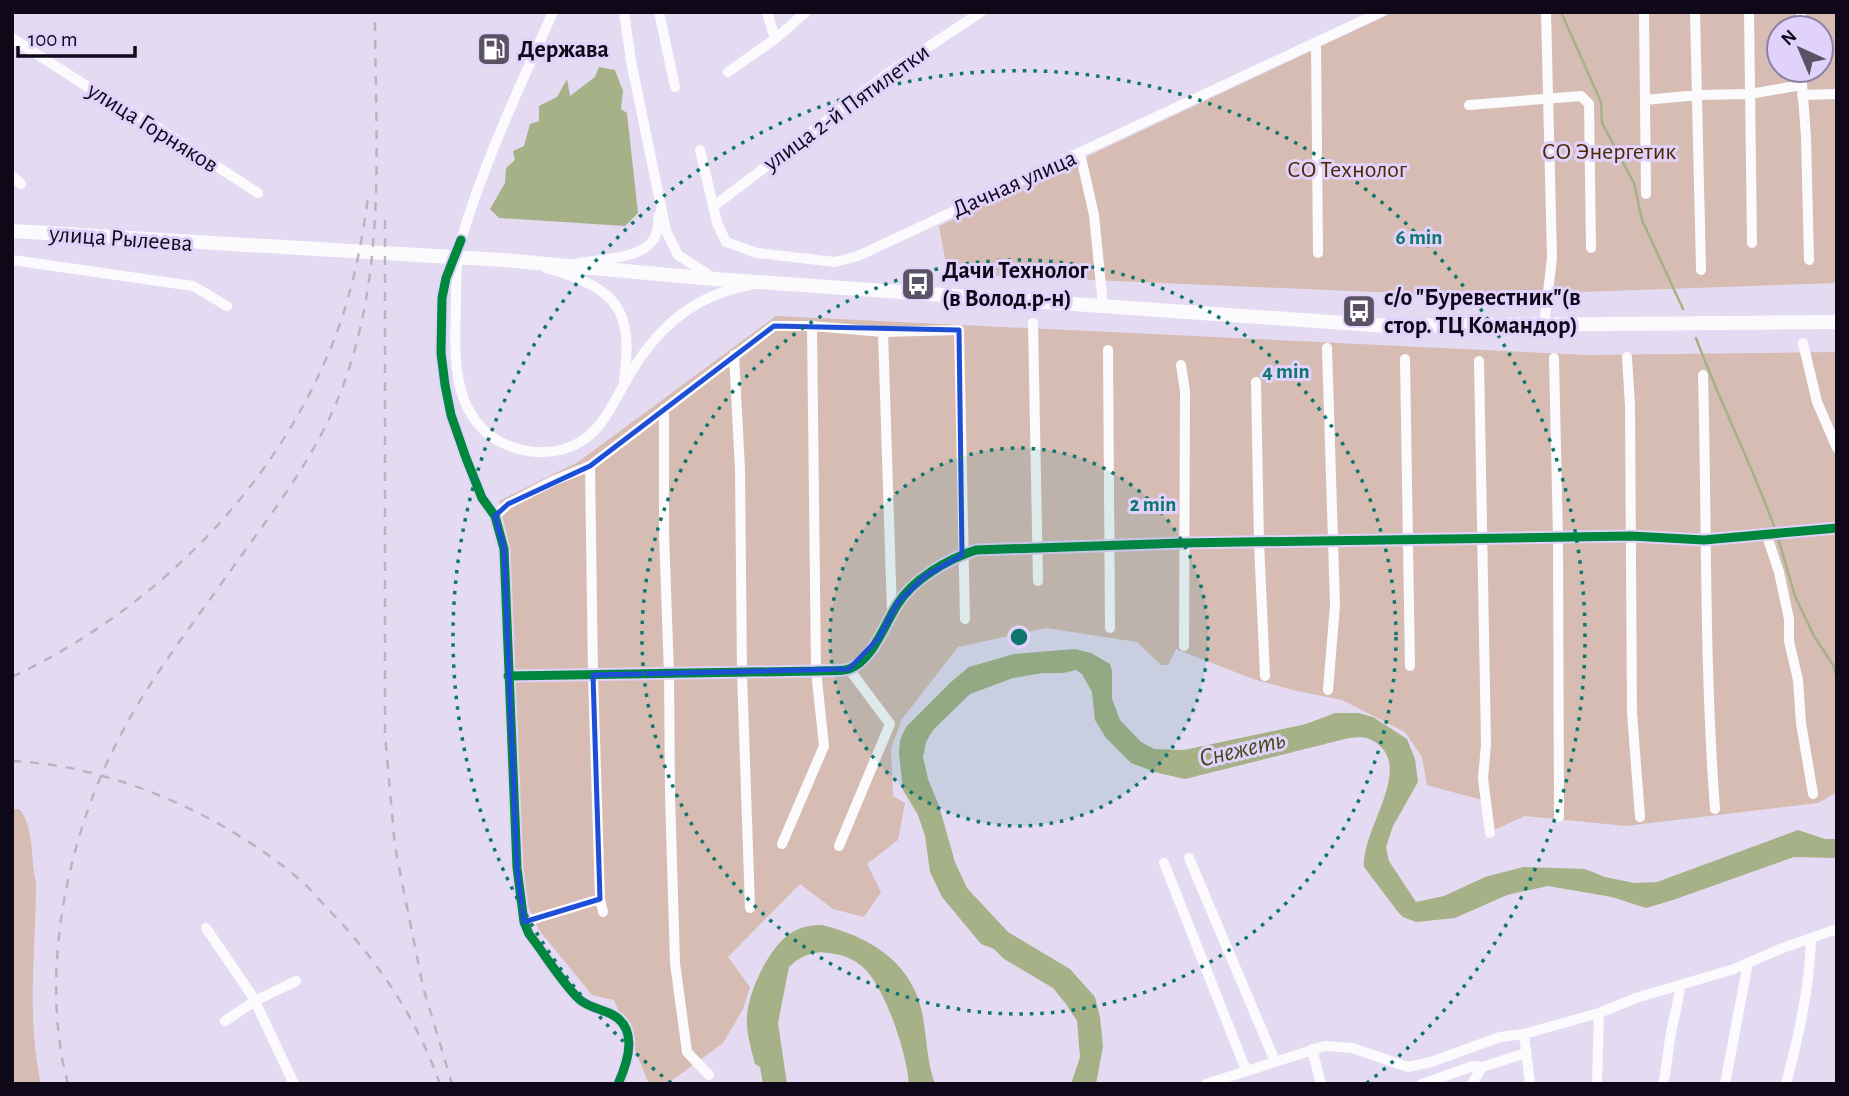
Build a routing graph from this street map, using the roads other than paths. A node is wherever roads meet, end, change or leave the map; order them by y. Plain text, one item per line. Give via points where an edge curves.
1 (553, 12) edge
2 (624, 12) edge
3 (659, 12) edge
4 (767, 12) edge
5 (806, 12) edge
6 (981, 12) edge
7 (1381, 12) edge
8 (1546, 12) edge
9 (1644, 12) edge
10 (1695, 12) edge
11 (1749, 12) edge
12 (12, 38) edge
13 (775, 39) junction
14 (1316, 43) junction
15 (728, 72) dead end
16 (1802, 84) edge
17 (675, 88) dead end
18 (1802, 90) junction
19 (1751, 94) junction
20 (1837, 94) edge
21 (1698, 95) junction
22 (1549, 99) junction
23 (1645, 100) junction
24 (1469, 105) dead end
25 (699, 150) dead end
26 (1080, 153) junction
27 (12, 176) edge
28 (21, 184) dead end
29 (258, 193) dead end
30 (1646, 194) dead end
31 (714, 206) junction
32 (660, 209) junction
33 (12, 231) edge
34 (461, 240) junction
35 (1752, 243) dead end
36 (1591, 248) dead end
37 (1318, 253) dead end
38 (12, 260) edge
39 (1809, 260) dead end
40 (523, 262) junction
41 (564, 265) junction
42 (1701, 270) dead end
43 (715, 279) junction
44 (785, 284) junction
45 (227, 306) dead end
46 (1103, 306) junction
47 (1837, 322) edge
48 (1033, 323) dead end
49 (812, 326) junction
50 (1544, 326) junction
51 (883, 332) junction
52 (1804, 343) dead end
53 (1327, 348) dead end
54 (1108, 350) dead end
55 (734, 355) junction
56 (1627, 357) dead end
57 (1554, 358) dead end
58 (1405, 359) dead end
59 (1479, 361) dead end
60 (1181, 365) dead end
61 (1703, 374) dead end
62 (1256, 383) dead end
63 (624, 384) junction
64 (664, 409) junction
65 (1837, 449) edge
66 (590, 466) junction
67 (495, 516) junction
68 (1837, 528) edge
69 (1766, 533) junction
70 (1631, 536) junction
71 (1558, 537) junction
72 (1482, 538) junction
73 (1408, 540) junction
74 (1704, 540) junction
75 (1334, 541) junction
76 (1259, 542) junction
77 (1185, 544) junction
78 (1110, 546) junction
79 (1035, 548) junction
80 (962, 555) junction
81 (1038, 581) dead end
82 (892, 613) junction
83 (965, 619) dead end
84 (1110, 628) dead end
85 (1184, 646) dead end
86 (1410, 666) dead end
87 (849, 669) junction
88 (816, 671) junction
89 (742, 673) junction
90 (669, 674) junction
91 (593, 675) junction
92 (508, 676) junction
93 (1265, 676) dead end
94 (1328, 691) dead end
95 (1813, 794) dead end
96 (1715, 809) dead end
97 (1559, 817) dead end
98 (1640, 817) dead end
99 (1490, 833) dead end
100 (782, 844) dead end
101 (839, 846) dead end
102 (1189, 858) dead end
103 (1164, 863) dead end
104 (600, 899) junction
105 (750, 908) dead end
106 (603, 912) dead end
107 (524, 922) junction
108 (206, 928) dead end
109 (1837, 929) edge
110 (1811, 940) junction
111 (1748, 963) junction
112 (296, 981) dead end
113 (1679, 985) junction
114 (256, 1002) junction
115 (1599, 1013) junction
116 (225, 1021) dead end
117 (1524, 1034) junction
118 (1312, 1049) junction
119 (1526, 1053) junction
120 (1275, 1061) junction
121 (1482, 1067) junction
122 (709, 1075) dead end
123 (1241, 1076) edge
124 (294, 1084) edge
125 (618, 1084) edge
126 (1206, 1084) edge
127 (1321, 1084) edge
128 (1422, 1084) edge
129 (1472, 1084) edge
130 (1530, 1084) edge
131 (1597, 1084) edge
132 (1663, 1084) edge
133 (1726, 1084) edge
134 (1786, 1084) edge

1 - 34 street via 499,133
2 - 32 street
3 - 17 street
4 - 13 street
5 - 13 street
6 - 31 street, улица 2-й Пятилетки via 886,75
7 - 14 street, Дачная улица
8 - 22 street
9 - 23 street
10 - 21 street
11 - 19 street
12 - 29 street, улица Горняков
13 - 15 street
14 - 26 street, Дачная улица
14 - 37 street
16 - 18 street
18 - 19 street
18 - 20 street
18 - 39 street
19 - 21 street
19 - 35 street
21 - 23 street
21 - 42 street
22 - 24 street
22 - 36 street via 1581,96 1589,104
22 - 50 street via 1552,258
23 - 30 street
25 - 31 street, Дачная улица
26 - 31 street, Дачная улица via 858,256 835,261 757,253 726,242
26 - 46 street via 1094,215
27 - 28 street
32 - 41 street via 654,240 645,248
32 - 43 street via 678,255
33 - 40 main road, улица Рылеева
34 - 63 street via 456,280 457,373 469,413 486,433 530,452 567,448 596,429
34 - 67 street via 442,298 441,353 451,415 482,498
38 - 45 street via 194,286
40 - 41 main road, улица Рылеева
40 - 63 street via 592,283 613,301 628,339
41 - 43 main road, улица Рылеева
43 - 44 main road, улица Рылеева
44 - 46 main road, улица Рылеева
44 - 63 street via 725,290 680,314 652,342
46 - 50 main road, улица Рылеева via 1388,326
47 - 50 main road, улица Рылеева
48 - 79 street
49 - 51 street
49 - 55 street via 774,326
49 - 88 street
51 - 80 street via 959,330
51 - 82 street
52 - 65 street via 1817,402
53 - 75 street
54 - 78 street
55 - 64 street
55 - 89 street
56 - 70 street
57 - 71 street
58 - 73 street
59 - 72 street
60 - 77 street
61 - 74 street
62 - 76 street
64 - 66 street
64 - 90 street
66 - 67 street via 508,504
66 - 91 street
67 - 92 street via 504,549
68 - 69 street
69 - 74 street
69 - 95 street via 1789,619
70 - 71 street
70 - 74 street
70 - 98 street via 1632,713
71 - 72 street
71 - 97 street
72 - 73 street
72 - 99 street via 1483,779
73 - 75 street
73 - 86 street
74 - 96 street
75 - 76 street
75 - 94 street via 1335,605
76 - 77 street
76 - 93 street
77 - 78 street
77 - 85 street
78 - 79 street
78 - 84 street
79 - 80 street via 976,550
79 - 81 street
80 - 82 street via 925,576
80 - 83 street
82 - 87 street via 879,638
87 - 88 street
87 - 101 street via 890,724
88 - 89 street
88 - 100 street via 824,746
89 - 90 street
89 - 105 street
90 - 91 street
90 - 122 street via 675,963 687,1052
91 - 92 street
91 - 104 street
92 - 107 street
102 - 120 street
103 - 123 street
104 - 106 street
104 - 107 street
107 - 125 street via 581,1001 613,1014 625,1026 630,1040
108 - 114 street
109 - 110 street
110 - 111 street
110 - 134 street via 1803,1022
111 - 113 street
111 - 133 street
112 - 114 street
113 - 115 street
113 - 132 street
114 - 116 street
114 - 124 street
115 - 117 street
115 - 131 street
117 - 118 street via 1500,1037 1408,1067 1352,1048
117 - 119 street
118 - 120 street
118 - 127 street
119 - 121 street
119 - 130 street
120 - 123 street
121 - 128 street
121 - 129 street
123 - 126 street

